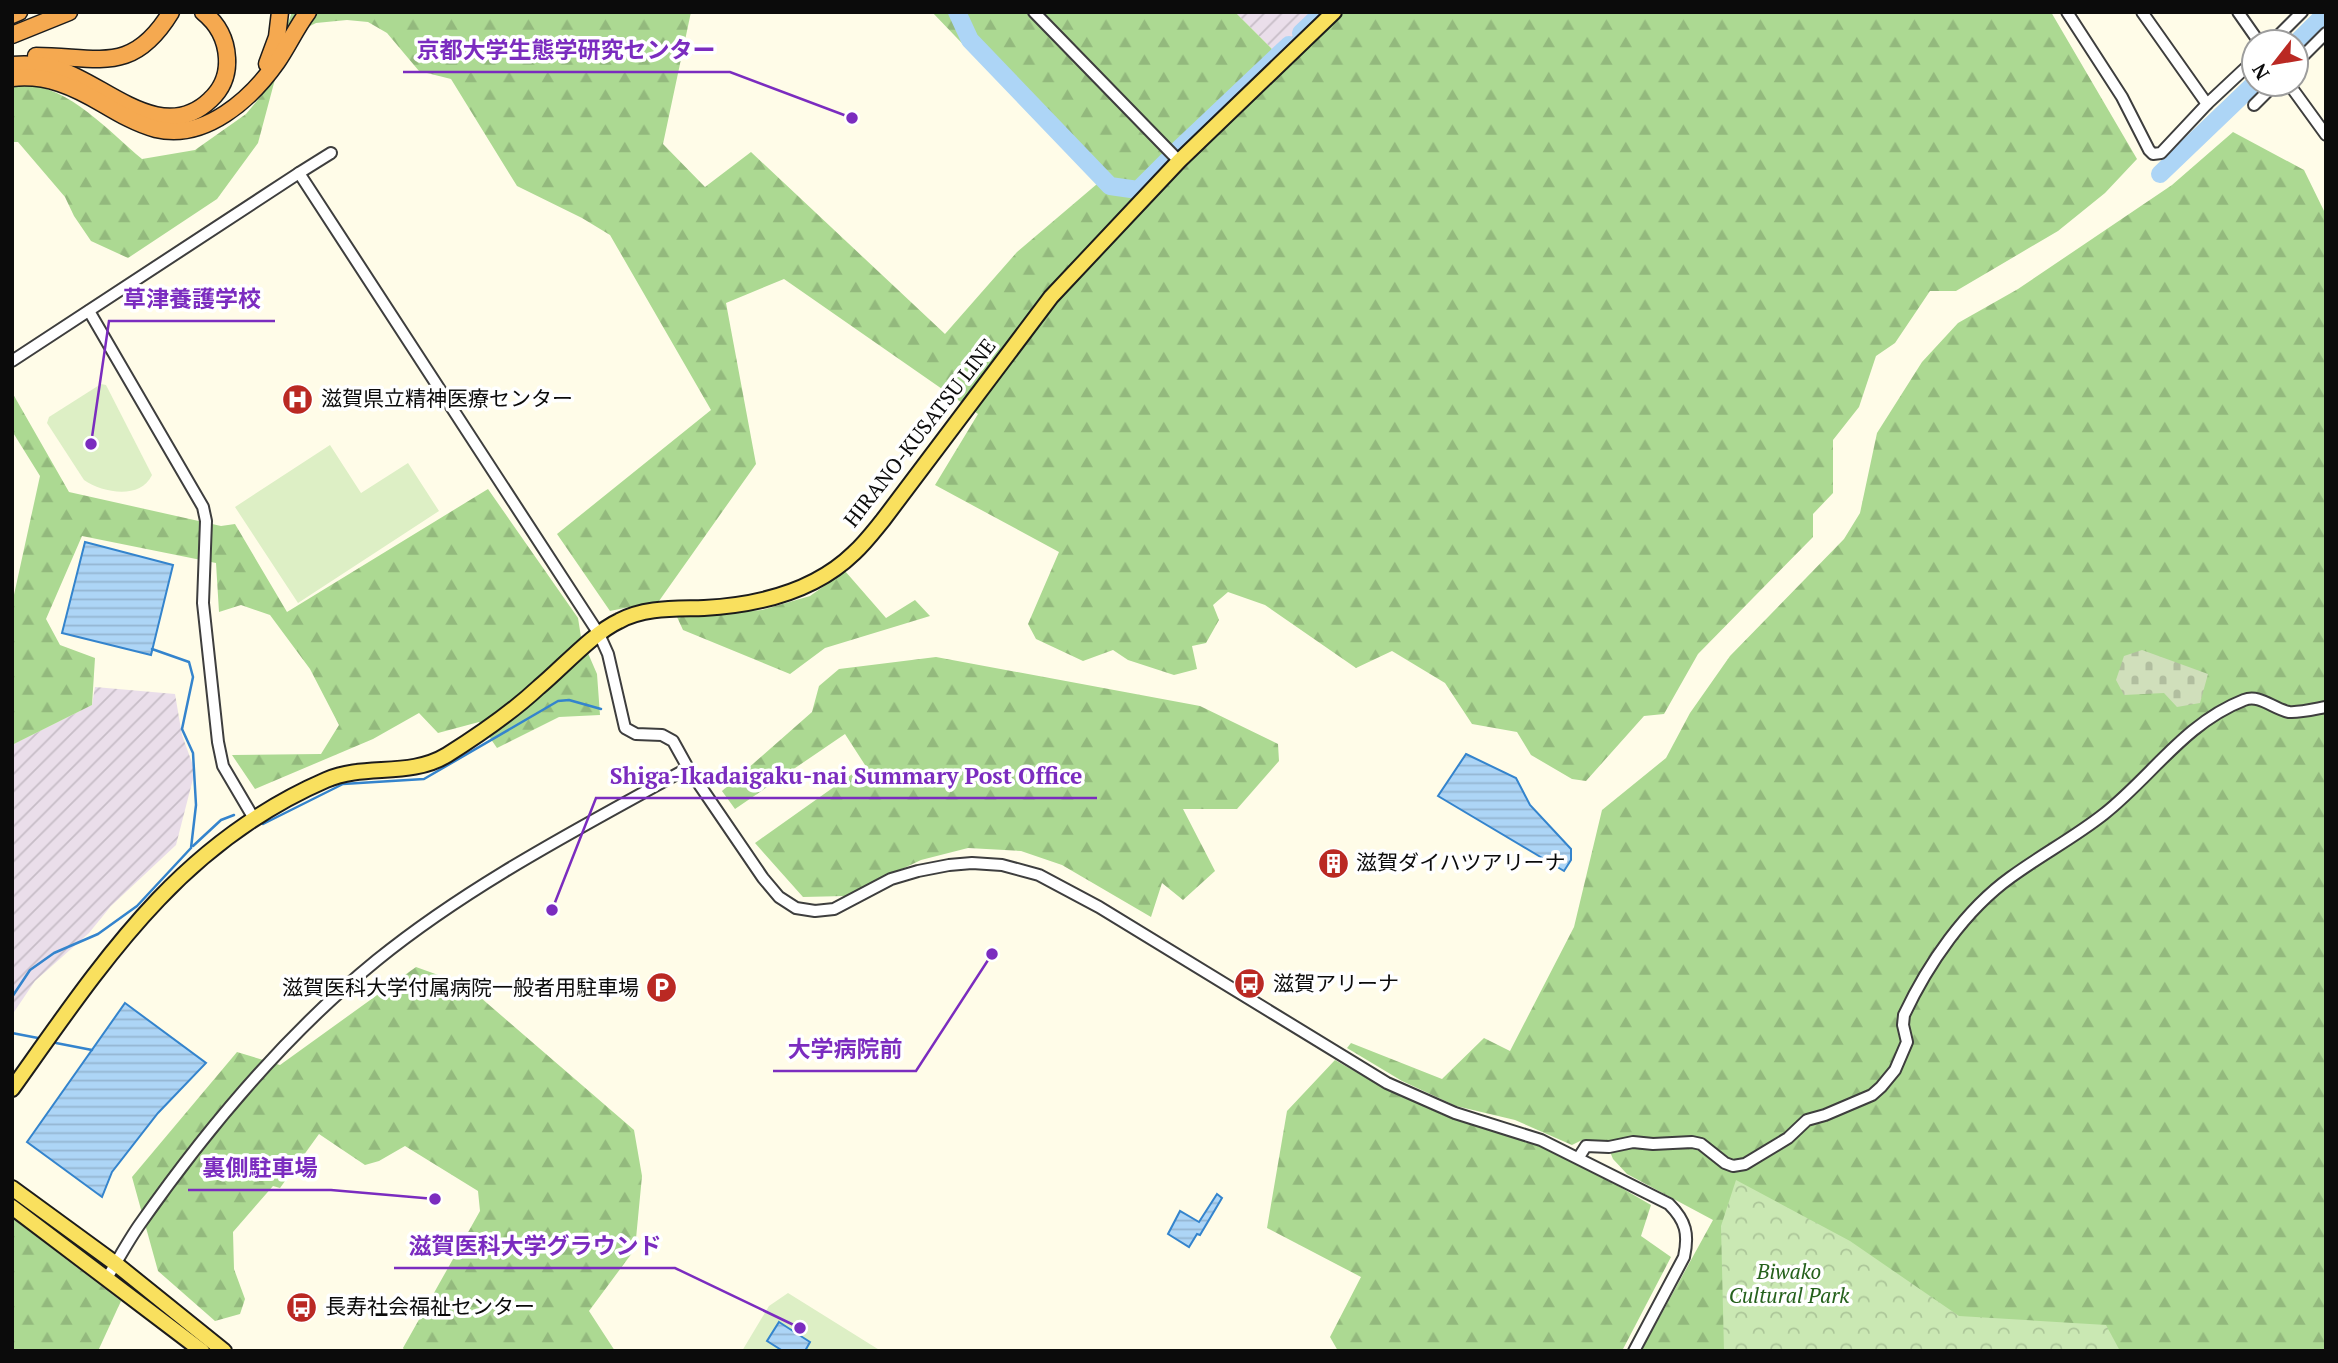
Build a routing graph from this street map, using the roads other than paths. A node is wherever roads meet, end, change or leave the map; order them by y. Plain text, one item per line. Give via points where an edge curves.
1 (19, 12) edge
2 (69, 12) edge
3 (80, 12) edge
4 (171, 12) edge
5 (203, 12) edge
6 (280, 12) edge
7 (308, 12) edge
8 (1034, 12) edge
9 (1334, 12) edge
10 (2067, 12) edge
11 (2142, 12) edge
12 (2238, 12) edge
13 (2302, 12) edge
14 (12, 15) edge
15 (49, 20) junction
16 (2249, 28) edge
17 (2286, 28) edge
18 (2326, 33) edge
19 (12, 35) edge
20 (2310, 49) edge
21 (12, 59) edge
22 (12, 65) edge
23 (2240, 73) edge
24 (12, 78) edge
25 (248, 96) junction
26 (2262, 98) edge
27 (2299, 98) edge
28 (2207, 104) junction
29 (2254, 106) dead end
30 (2326, 135) edge
31 (331, 153) dead end
32 (1179, 161) junction
33 (299, 173) junction
34 (89, 311) junction
35 (12, 361) edge
36 (599, 634) junction
37 (2326, 708) edge
38 (688, 768) junction
39 (253, 817) junction
40 (12, 1089) edge
41 (1578, 1157) junction
42 (12, 1188) edge
43 (12, 1207) edge
44 (116, 1264) junction
45 (107, 1278) junction
46 (202, 1351) edge
47 (224, 1351) edge
48 (1634, 1351) edge

1 - 14 highway
2 - 15 highway
3 - 15 highway
4 - 21 highway via 151,41 128,55 100,60
5 - 22 highway via 222,34 228,63 220,89 186,115 154,115 58,69
6 - 25 highway via 271,55
7 - 25 highway via 276,63
8 - 32 street
9 - 32 main road, HIRANO-KUSATSU LINE
10 - 28 street via 2153,154 2161,153
11 - 28 street
12 - 16 street
13 - 17 street
15 - 19 highway
18 - 20 street
23 - 28 street
24 - 25 highway via 49,79 159,130 196,127
26 - 29 street
27 - 30 street
31 - 33 street
32 - 36 main road, HIRANO-KUSATSU LINE via 1051,297 853,554 822,578 762,601 645,610
33 - 34 street
33 - 36 street
34 - 35 street
34 - 39 street via 203,507 203,603 218,742 223,766
36 - 38 street via 625,728 673,741
36 - 39 main road, HIRANO-KUSATSU LINE via 523,701 444,757 409,769 354,771 328,778
37 - 41 street via 2290,712 2246,699 2214,715 2182,738 2104,814 2000,886 1934,961 1905,1015 1903,1055 1872,1095 1807,1120 1788,1138 1745,1164 1724,1163 1692,1142 1587,1146
38 - 41 street via 763,878 796,908 834,909 891,879 949,865 1002,865 1039,875 1100,907 1387,1083
38 - 44 street via 496,877 378,960 338,994 252,1081 138,1226
39 - 40 main road, HIRANO-KUSATSU LINE via 187,869 117,944
41 - 48 street via 1669,1204 1686,1228 1684,1257
42 - 44 main road
43 - 45 main road
44 - 45 street
44 - 47 main road
45 - 46 main road

